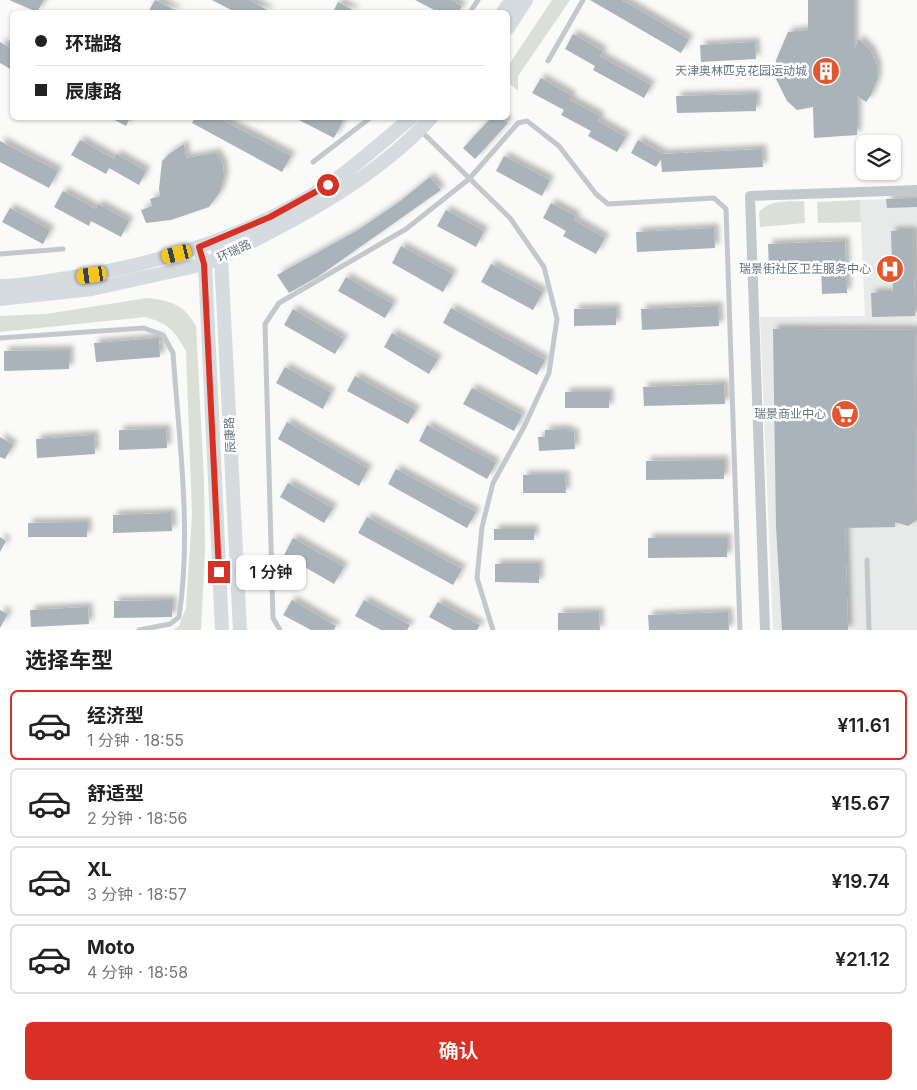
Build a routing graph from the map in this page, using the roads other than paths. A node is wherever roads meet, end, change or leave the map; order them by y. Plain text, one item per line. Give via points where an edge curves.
1 (526, 0) edge
2 (583, 0) edge
3 (510, 25) edge
4 (548, 61) dead end
5 (367, 120) edge
6 (409, 120) edge
7 (429, 120) edge
8 (420, 130) junction
9 (313, 162) dead end
10 (469, 178) junction
11 (917, 190) edge
12 (216, 241) junction
13 (199, 247) junction
14 (63, 249) dead end
15 (0, 254) edge
16 (221, 258) junction
17 (204, 264) junction
18 (0, 286) edge
19 (0, 299) edge
20 (0, 338) edge
21 (867, 560) dead end
22 (139, 630) edge
23 (222, 630) edge
24 (240, 630) edge
25 (280, 630) edge
26 (494, 630) edge
27 (740, 630) edge
28 (765, 630) edge
29 (869, 630) edge

1 - 3 main road
2 - 4 lane
5 - 9 lane
6 - 12 main road, 环瑞路 via 328,185 270,217
7 - 8 main road, 环瑞路
8 - 10 lane
8 - 16 main road, 环瑞路 via 332,198
10 - 25 lane via 406,229 279,303 265,324 273,618
10 - 26 lane via 510,218 544,267 556,319 549,373 493,483 482,527 477,578
10 - 27 lane via 518,123 527,121 559,146 596,194 608,204 714,198 726,209
11 - 28 street via 750,196
12 - 13 main road, 环瑞路
12 - 16 main road, 辰康路
13 - 17 main road, 辰康路
13 - 18 main road, 环瑞路 via 92,275
14 - 15 lane
16 - 17 main road, 环瑞路
16 - 24 main road, 辰康路
17 - 19 main road, 环瑞路 via 92,289
17 - 23 main road, 辰康路
20 - 22 lane via 144,328 163,335 173,353 184,508 182,594 179,617 170,624
21 - 29 lane

